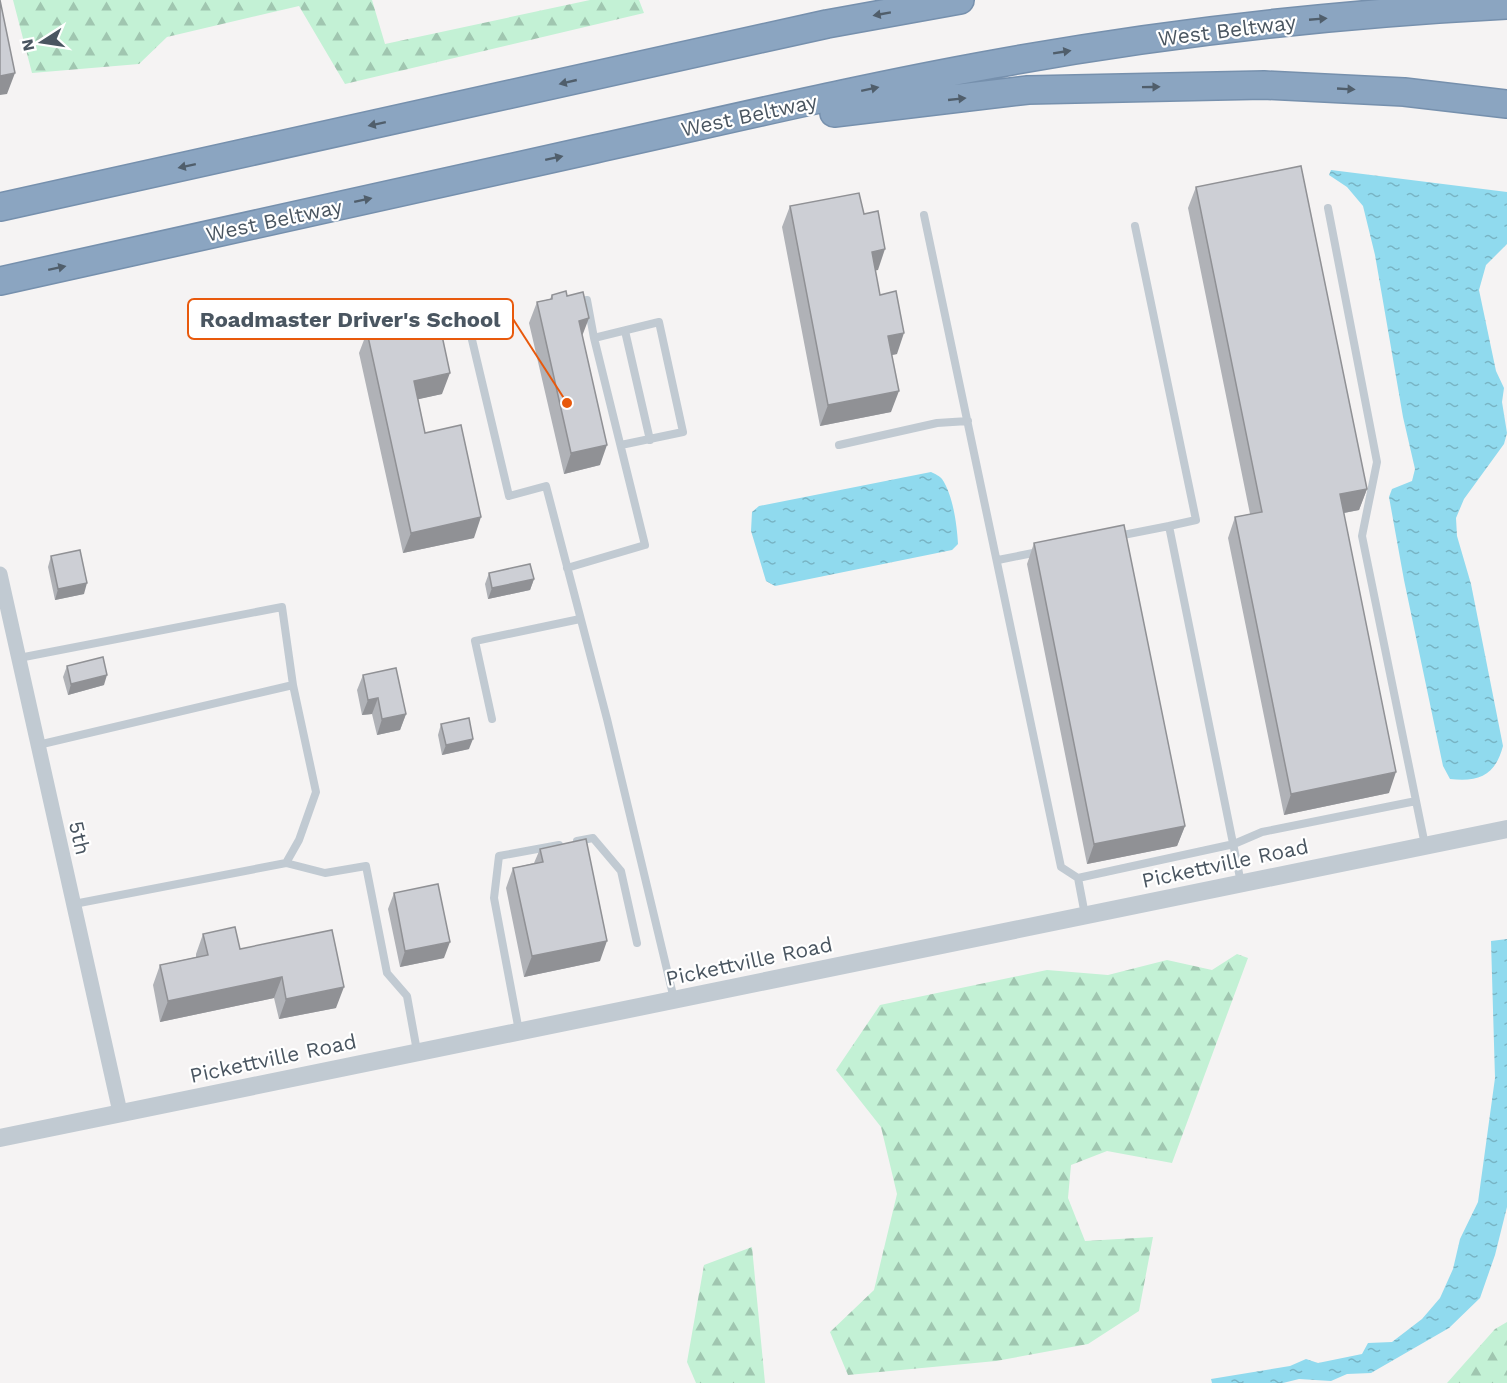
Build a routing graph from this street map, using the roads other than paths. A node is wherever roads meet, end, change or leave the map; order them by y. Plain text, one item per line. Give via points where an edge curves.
1 (854, 0) edge
2 (960, 0) edge
3 (1507, 5) edge
4 (600, 74) junction
5 (1507, 104) edge
6 (669, 133) junction
7 (0, 207) edge
8 (1328, 208) dead end
9 (924, 214) dead end
10 (1135, 226) dead end
11 (0, 281) edge
12 (564, 304) edge
13 (382, 322) dead end
14 (626, 331) junction
15 (594, 338) junction
16 (968, 421) junction
17 (650, 440) junction
18 (621, 445) junction
19 (839, 445) dead end
20 (1169, 526) junction
21 (1112, 537) edge
22 (1043, 551) edge
23 (998, 560) junction
24 (567, 568) junction
25 (0, 574) edge
26 (580, 619) junction
27 (19, 658) junction
28 (294, 685) junction
29 (492, 719) dead end
30 (38, 745) junction
31 (1416, 801) junction
32 (1507, 829) edge
33 (1234, 844) junction
34 (1425, 845) junction
35 (286, 863) junction
36 (1078, 878) junction
37 (1241, 883) junction
38 (74, 904) junction
39 (1085, 915) junction
40 (637, 943) dead end
41 (674, 999) junction
42 (519, 1031) junction
43 (417, 1051) junction
44 (120, 1112) junction
45 (0, 1138) edge

1 - 4 highway via 674,45
2 -> 4 highway via 827,24
6 -> 3 highway, West Beltway via 1068,51 1304,21
4 -> 7 highway
6 -> 5 highway via 1028,90 1264,85 1404,92
11 -> 6 highway, West Beltway
8 - 31 lane via 1377,462 1362,536
9 - 16 lane
10 - 20 lane via 1196,520
12 - 15 lane via 586,300
13 - 24 lane via 464,306 509,496 546,486
14 - 15 lane
14 - 17 lane
14 - 17 lane via 659,322 683,432
15 - 18 lane
16 - 19 lane via 937,423
16 - 23 lane
17 - 18 lane
18 - 24 lane via 645,545
20 - 21 lane
20 - 33 lane
22 - 23 lane
23 - 36 lane via 1061,867
24 - 26 lane
25 - 27 street, 5th
26 - 29 lane via 475,641
26 - 41 lane
27 - 28 lane via 282,608
27 - 30 street, 5th
28 - 30 lane
28 - 35 lane via 316,792
30 - 38 street, 5th
31 - 33 lane via 1262,832
31 - 34 lane
32 - 34 street, Pickettville Road
33 - 36 lane
33 - 37 lane
34 - 37 street, Pickettville Road
35 - 38 lane
35 - 43 lane via 325,873 366,866 387,973 407,996
36 - 39 lane
37 - 39 street, Pickettville Road
38 - 44 street, 5th
39 - 41 street, Pickettville Road
40 - 42 lane via 621,871 593,838 499,856 494,898
41 - 42 street, Pickettville Road
42 - 43 street, Pickettville Road
43 - 44 street, Pickettville Road
44 - 45 street, Pickettville Road

